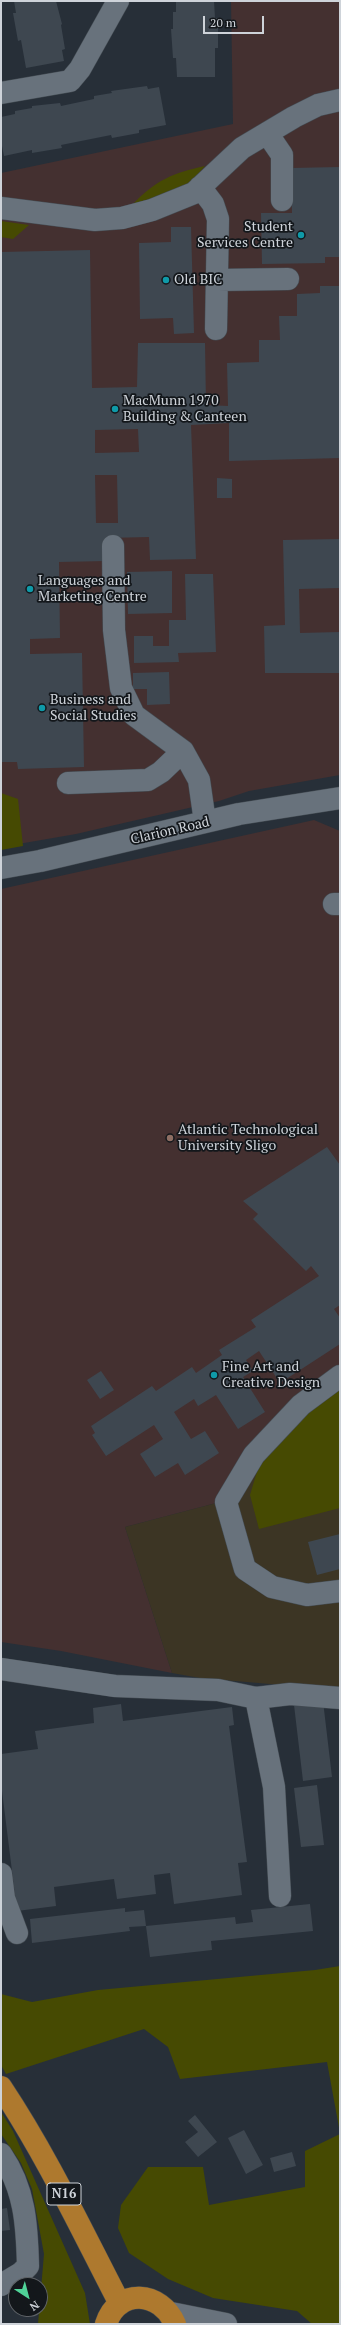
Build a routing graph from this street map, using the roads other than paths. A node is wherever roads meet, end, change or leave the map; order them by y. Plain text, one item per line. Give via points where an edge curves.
1 (118, 1) edge
2 (1, 93) edge
3 (340, 100) edge
4 (267, 133) junction
5 (200, 187) junction
6 (282, 200) dead end
7 (1, 208) edge
8 (288, 278) dead end
9 (217, 280) junction
10 (216, 329) dead end
11 (113, 546) dead end
12 (183, 750) junction
13 (68, 783) dead end
14 (340, 798) edge
15 (205, 822) junction
16 (1, 868) edge
17 (340, 1376) edge
18 (340, 1591) edge
19 (1, 1669) edge
20 (256, 1698) junction
21 (340, 1698) edge
22 (1, 1874) edge
23 (280, 1896) dead end
24 (17, 1933) dead end
25 (1, 2087) edge
26 (1, 2154) edge
27 (1, 2284) edge
28 (120, 2304) junction
29 (173, 2319) edge
30 (106, 2324) edge
31 (226, 2324) edge

1 - 2 street via 80,69 70,81
3 - 4 street via 318,105
4 - 5 street via 242,148
4 - 6 street via 282,154
5 - 7 street via 194,193 152,210 116,218 95,220
5 - 9 street via 213,204 218,219
8 - 9 street
9 - 10 street
11 - 12 street via 114,630 121,688 134,715
12 - 13 street via 161,772 148,780
12 - 15 street via 199,780
14 - 15 street, Clarion Road
15 - 16 street, Clarion Road
17 - 18 street via 301,1404 254,1455 226,1502 245,1569 272,1586 307,1595
19 - 20 street via 115,1686 218,1690
20 - 21 street via 290,1694
20 - 23 street via 274,1787
22 - 24 street via 4,1898
25 - 28 highway, N16 via 26,2124
26 - 27 street via 17,2181 22,2200 28,2229 28,2266
28 - 29 highway via 130,2299 153,2300 163,2305
28 - 30 highway
29 - 31 street

